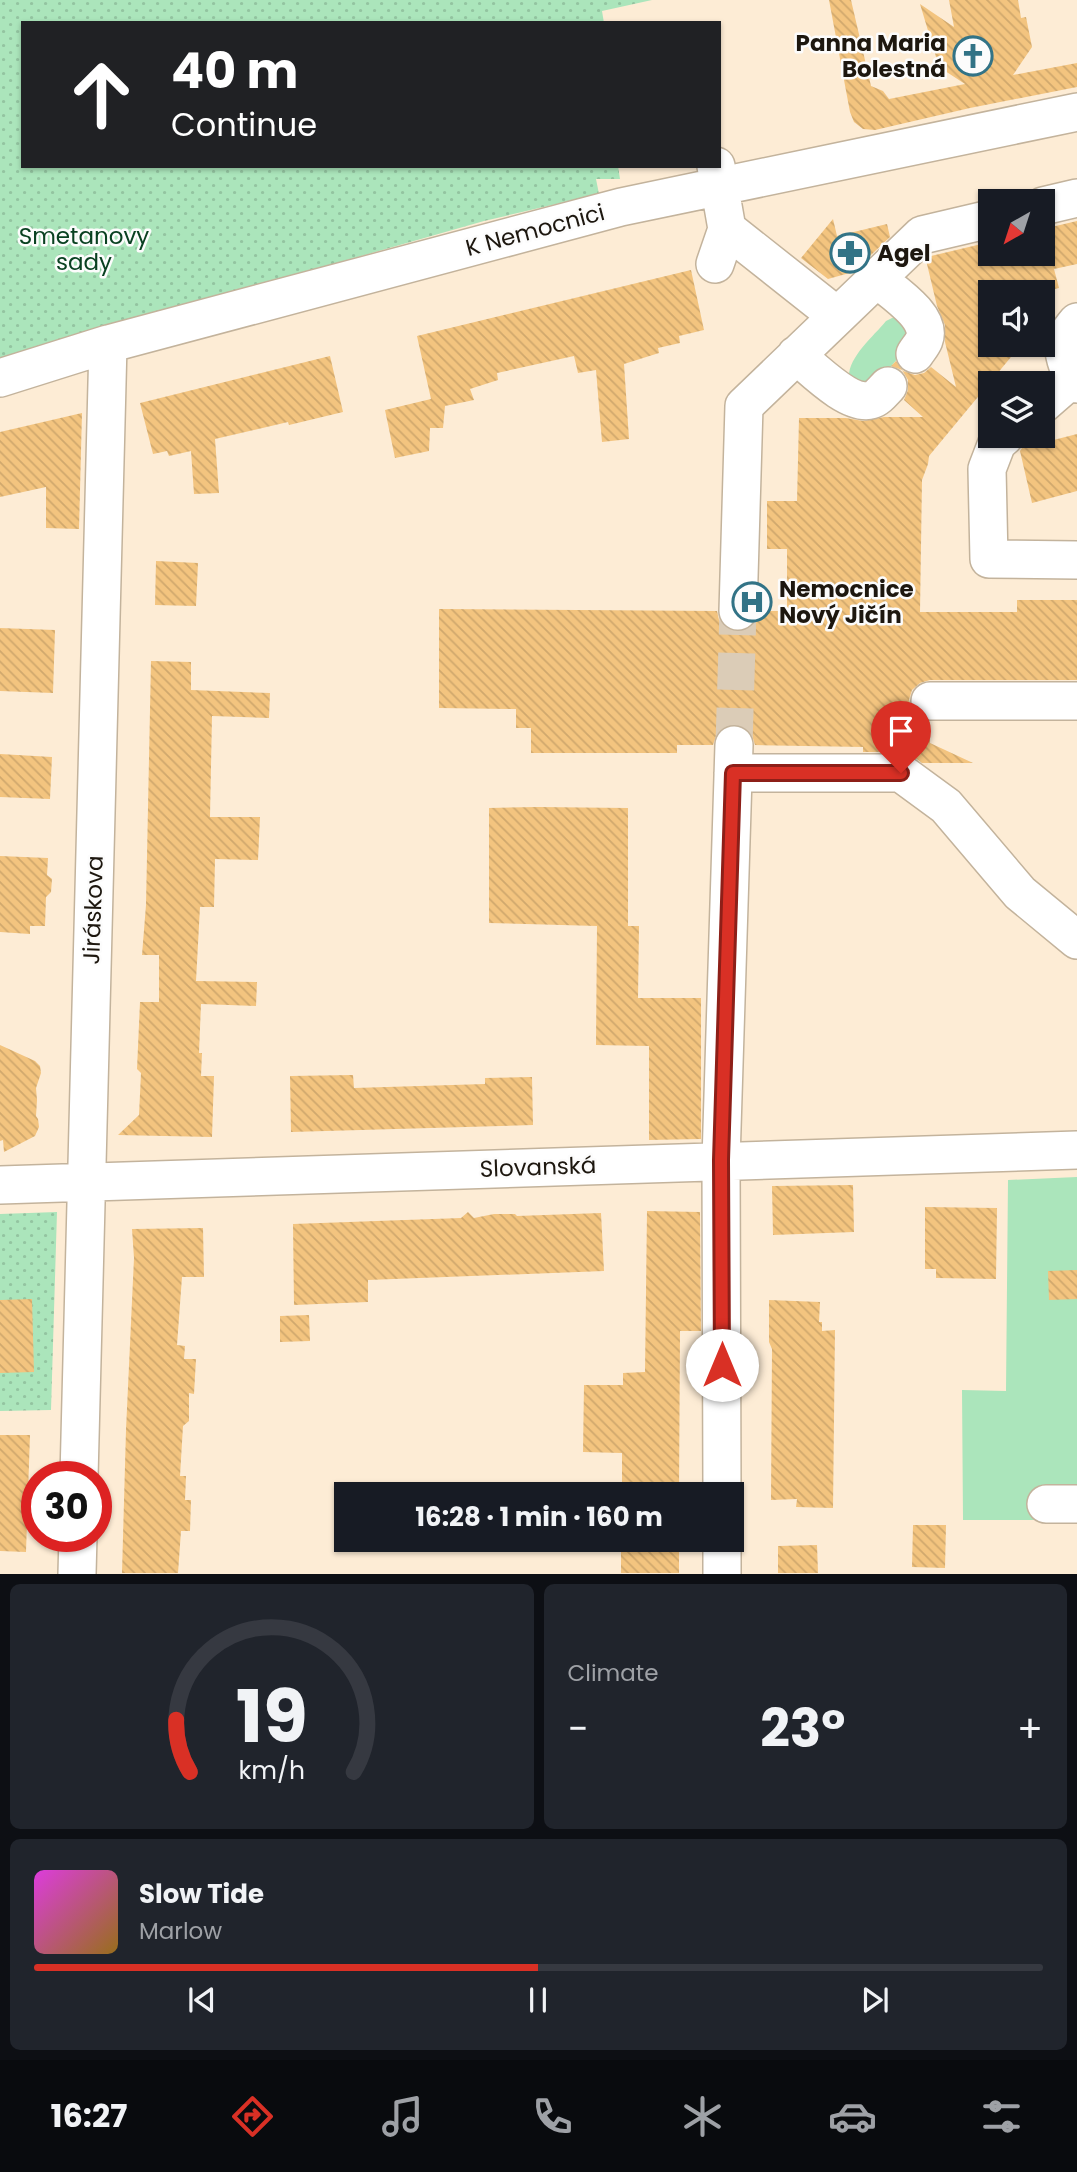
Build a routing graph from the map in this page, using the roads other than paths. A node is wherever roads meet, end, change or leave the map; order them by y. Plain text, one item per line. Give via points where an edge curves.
1 (1077, 112) edge
2 (718, 176) edge
3 (1077, 198) edge
4 (1055, 203) edge
5 (978, 222) edge
6 (727, 229) junction
7 (715, 264) dead end
8 (876, 278) junction
9 (837, 316) junction
10 (1077, 323) edge
11 (108, 344) junction
12 (915, 354) dead end
13 (796, 355) junction
14 (0, 378) edge
15 (1074, 381) edge
16 (888, 386) dead end
17 (1055, 395) edge
18 (995, 448) edge
19 (1077, 561) edge
20 (738, 611) tunnel mouth
21 (930, 701) dead end
22 (1077, 701) edge
23 (1077, 940) edge
24 (1077, 1150) edge
25 (721, 1160) junction
26 (85, 1182) junction
27 (0, 1185) edge
28 (79, 1461) edge
29 (722, 1482) edge
30 (78, 1552) edge
31 (722, 1552) edge
32 (77, 1573) edge
33 (722, 1573) edge

1 - 2 street, K Nemocnici
2 - 6 street
2 - 11 street, K Nemocnici via 621,207
3 - 4 street
5 - 8 street via 922,235
6 - 7 street
6 - 9 street
8 - 9 street
8 - 12 street via 924,323 925,338
9 - 13 street
10 - 15 street via 1063,348
11 - 14 street, K Nemocnici
11 - 26 street, Jiráskova
13 - 16 street via 860,401 874,400
13 - 20 street via 744,406
15 - 17 street
18 - 19 street via 987,469 989,559
21 - 22 street
23 - 25 street via 1020,893 946,806 901,773 733,759
24 - 25 street, Slovanská
25 - 26 street, Slovanská
25 - 29 street
26 - 27 street, Slovanská
26 - 28 street, Jiráskova
30 - 32 street
31 - 33 street

